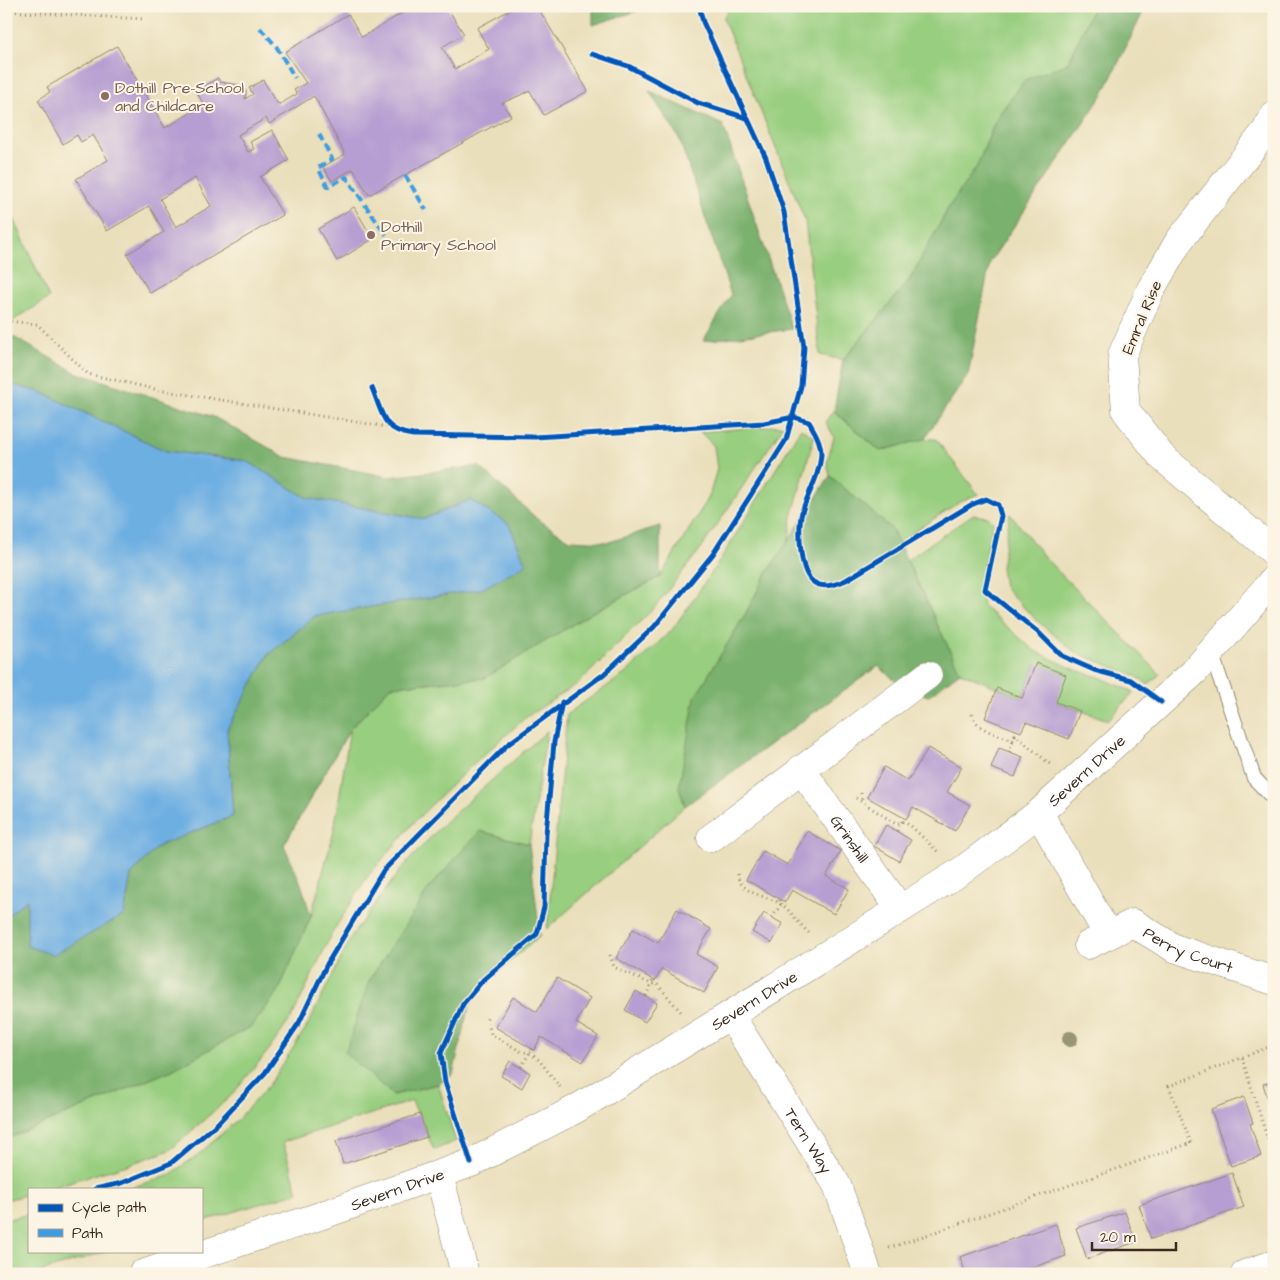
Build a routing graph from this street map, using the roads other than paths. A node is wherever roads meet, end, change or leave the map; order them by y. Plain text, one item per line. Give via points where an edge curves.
1 (1274, 116) edge
2 (1274, 552) edge
3 (1274, 579) edge
4 (1211, 652) junction
5 (928, 675) dead end
6 (801, 768) junction
7 (1274, 798) edge
8 (1039, 813) junction
9 (711, 838) dead end
10 (900, 909) junction
11 (1274, 981) edge
12 (730, 1015) junction
13 (438, 1174) junction
14 (1274, 1264) edge
15 (866, 1266) edge
16 (142, 1274) edge
17 (465, 1274) edge
18 (1245, 1274) edge

1 - 2 street, Emral Rise via 1265,132 1179,241 1151,289 1122,355 1126,411 1162,457
3 - 4 street, Severn Drive
4 - 7 lane via 1254,778
4 - 8 street, Severn Drive via 1194,672
5 - 6 street
6 - 9 street
6 - 10 street, Grinshill
8 - 10 street, Severn Drive via 960,872
8 - 11 street, Perry Court via 1098,940 1133,923 1174,948
10 - 12 street, Severn Drive
12 - 13 street, Severn Drive via 576,1109 471,1162
12 - 15 street, Tern Way via 837,1185
13 - 16 street, Severn Drive
13 - 17 street
14 - 18 street

